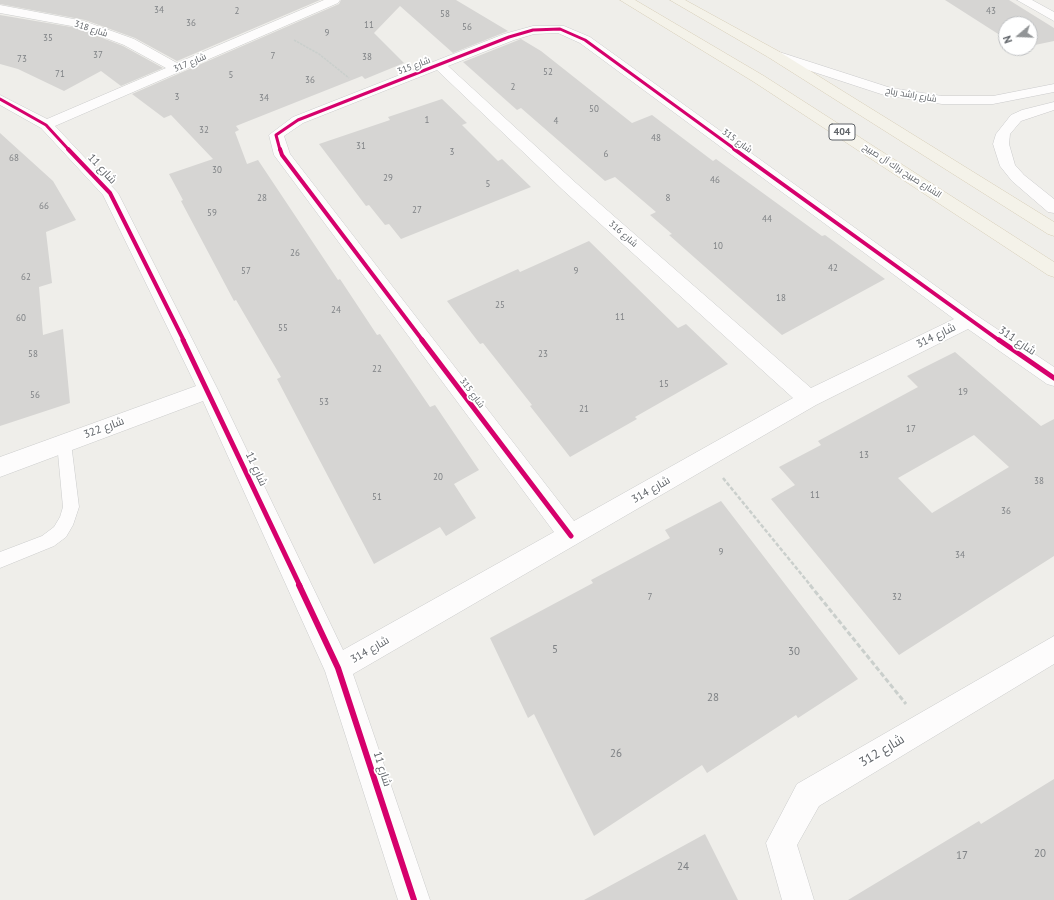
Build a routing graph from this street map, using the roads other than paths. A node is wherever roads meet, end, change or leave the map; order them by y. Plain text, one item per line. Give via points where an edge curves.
1 (333, 0) edge
2 (626, 0) edge
3 (676, 0) edge
4 (1023, 0) edge
5 (0, 8) edge
6 (1054, 17) edge
7 (773, 54) junction
8 (439, 65) junction
9 (176, 68) junction
10 (1054, 88) edge
11 (0, 99) edge
12 (1054, 106) edge
13 (46, 125) junction
14 (1054, 208) edge
15 (1054, 230) edge
16 (1054, 271) edge
17 (969, 320) junction
18 (1054, 378) edge
19 (208, 390) junction
20 (809, 399) junction
21 (64, 443) junction
22 (0, 467) edge
23 (571, 536) junction
24 (0, 560) edge
25 (1052, 653) edge
26 (338, 668) junction
27 (414, 900) edge
28 (798, 900) edge

1 - 9 street, شارع 317
2 - 16 main road, الشارع صبيح براك آل صبيح / 404 via 759,79
3 - 7 main road, 404
4 - 6 street
5 - 9 street, شارع 318 via 80,24 129,42
7 - 10 street, شارع راشد رباح via 889,92 942,100 993,100
7 - 15 main road, 404
8 - 17 street, شارع 315 via 533,30 560,29 585,40
8 - 20 street, شارع 316 via 570,187
8 - 23 street, شارع 315 via 298,120 276,135 282,155
9 - 13 street, شارع 317
11 - 13 street, شارع 11
12 - 14 street via 1016,118 1003,134 1001,144 1008,166 1018,178
13 - 19 street, شارع 11 via 110,193
17 - 18 street, شارع 311
17 - 20 street, شارع 314
19 - 21 street, شارع 322
19 - 26 street, شارع 11
20 - 23 street, شارع 314
21 - 22 street, شارع 322
21 - 24 lane via 71,507 67,520 60,532 48,541
23 - 26 street, شارع 314
25 - 28 street, شارع 312 via 808,795 781,843
26 - 27 street, شارع 11

